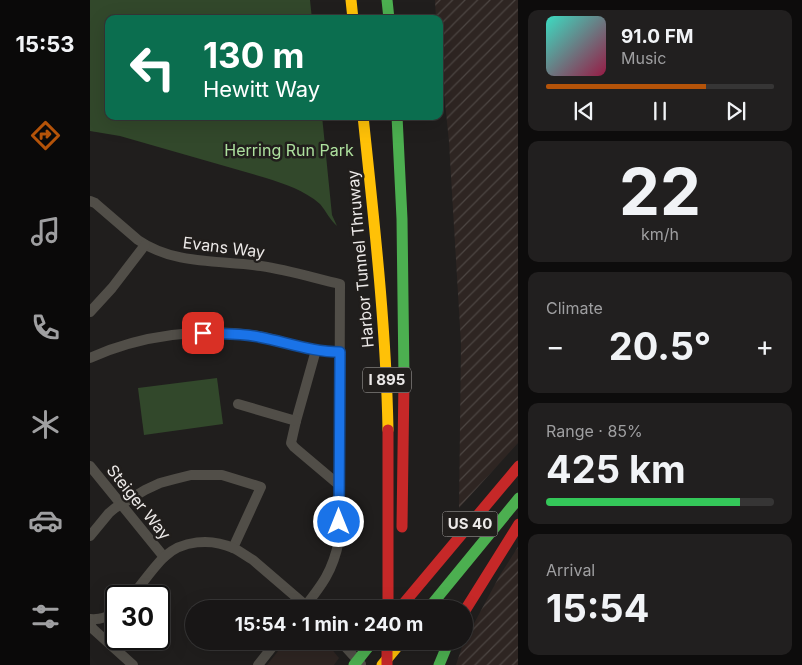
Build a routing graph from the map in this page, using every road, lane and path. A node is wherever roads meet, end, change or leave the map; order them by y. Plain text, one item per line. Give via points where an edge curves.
1 (351, 0) edge
2 (387, 0) edge
3 (353, 15) edge
4 (389, 15) edge
5 (363, 120) edge
6 (397, 120) edge
7 (90, 201) edge
8 (145, 245) junction
9 (90, 312) edge
10 (316, 350) junction
11 (340, 352) junction
12 (90, 358) edge
13 (238, 404) dead end
14 (296, 420) junction
15 (90, 466) edge
16 (518, 466) edge
17 (339, 485) junction
18 (518, 498) edge
19 (121, 504) junction
20 (518, 524) edge
21 (90, 536) edge
22 (402, 537) dead end
23 (518, 543) edge
24 (233, 548) junction
25 (164, 557) junction
26 (141, 585) edge
27 (478, 587) junction
28 (401, 589) dead end
29 (297, 600) edge
30 (312, 600) edge
31 (388, 600) edge
32 (400, 600) edge
33 (407, 600) edge
34 (435, 600) edge
35 (471, 600) edge
36 (105, 617) edge
37 (90, 619) edge
38 (90, 624) edge
39 (270, 650) edge
40 (348, 650) edge
41 (367, 650) edge
42 (387, 650) edge
43 (394, 650) edge
44 (400, 650) edge
45 (445, 650) edge
46 (400, 657) dead end
47 (359, 662) edge
48 (133, 665) edge
49 (258, 665) edge
50 (382, 665) edge
51 (387, 665) edge
52 (439, 665) edge

1 - 3 main road
2 - 4 main road
5 - 31 main road, Harbor Tunnel Thruway / I 895 via 385,352
6 - 22 main road, I 895 via 403,281
7 - 8 street, Evans Way
8 - 9 street
8 - 11 street, Evans Way via 185,258 276,269 340,284
10 - 11 street
10 - 12 street via 260,337 203,333 144,340
10 - 14 street
11 - 17 street
13 - 14 street
14 - 17 street via 291,443
15 - 19 street, Steiger Way
16 - 33 main road, US 40
17 - 30 street via 336,553 325,581
18 - 34 main road, US 40
19 - 21 street
19 - 24 street via 160,483 191,476 222,475 261,487
19 - 25 street, Steiger Way
20 - 27 main road
23 - 27 main road via 500,558
24 - 25 street via 212,542 192,543
24 - 29 street via 252,560
25 - 26 street
27 - 35 main road
28 - 32 main road
36 - 37 street
38 - 48 street
39 - 49 street
40 - 47 street
41 - 47 main road
42 - 51 main road
43 - 50 main road
44 - 46 main road
45 - 52 main road

